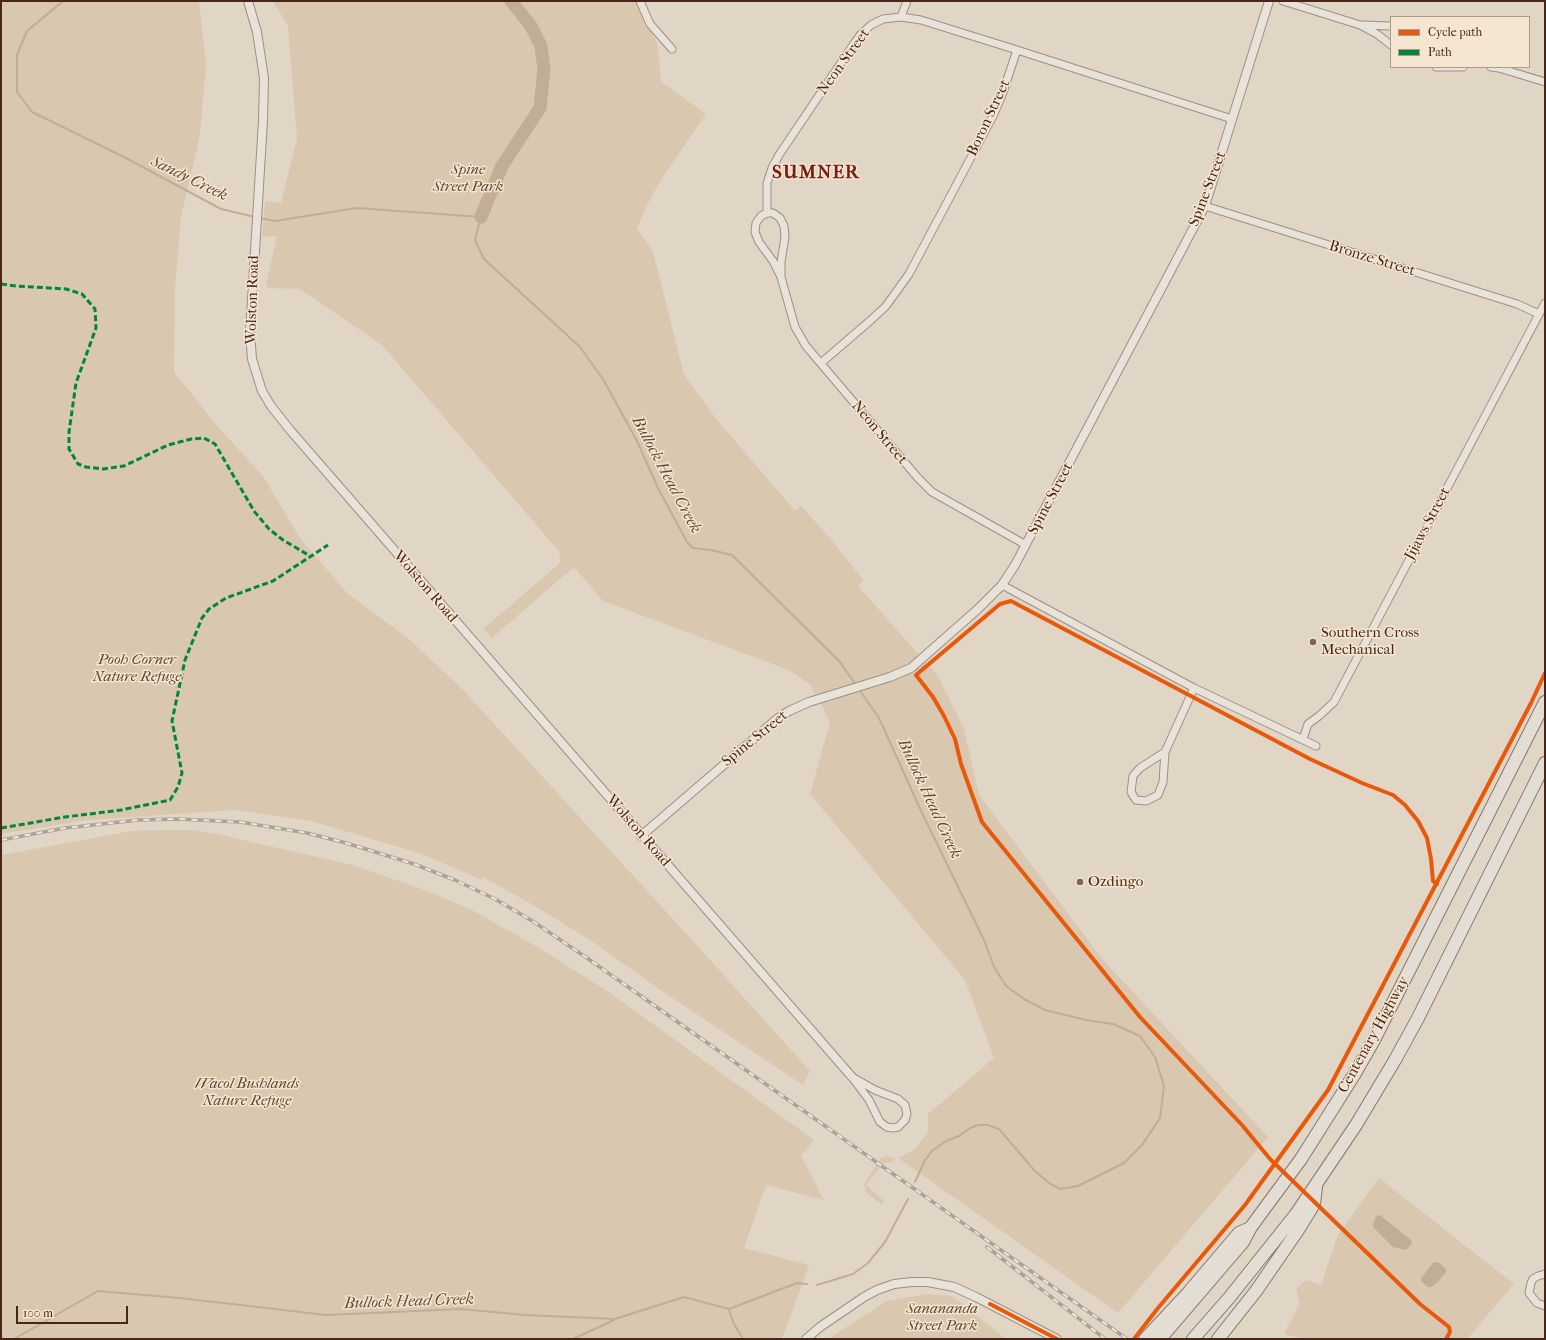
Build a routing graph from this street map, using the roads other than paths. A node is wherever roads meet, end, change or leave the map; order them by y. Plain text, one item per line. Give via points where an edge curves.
1 (248, 1) edge
2 (640, 1) edge
3 (907, 1) edge
4 (1269, 1) edge
5 (1284, 1) edge
6 (901, 17) junction
7 (1360, 25) junction
8 (1390, 26) edge
9 (1390, 43) edge
10 (672, 49) dead end
11 (1017, 50) junction
12 (1502, 68) edge
13 (1545, 82) edge
14 (1232, 119) junction
15 (1204, 206) junction
16 (767, 213) junction
17 (781, 277) junction
18 (1545, 302) edge
19 (1539, 314) junction
20 (821, 363) junction
21 (1026, 545) junction
22 (1002, 585) junction
23 (1194, 688) junction
24 (1545, 702) edge
25 (1303, 739) junction
26 (1316, 746) dead end
27 (1165, 752) junction
28 (1545, 763) edge
29 (641, 836) junction
30 (852, 1077) junction
31 (1317, 1184) junction
32 (1251, 1228) junction
33 (1545, 1274) edge
34 (1545, 1306) edge
35 (806, 1339) edge
36 (1058, 1339) edge
37 (1145, 1339) edge
38 (1160, 1339) edge
39 (1193, 1339) edge
40 (1218, 1339) edge

1 - 29 street, Wolston Road via 257,32 264,78 250,318 252,359 262,391 290,430
2 - 10 street via 650,24
3 - 6 street
4 - 14 street, Spine Street
5 - 7 street
6 - 11 street, Neon Street via 921,20
6 - 16 street, Neon Street via 883,19 871,25 853,45 772,168 768,183
7 - 8 street
7 - 9 street
11 - 14 street
11 - 20 street, Boron Street via 993,116 909,274 886,306
12 - 13 street
14 - 15 street, Spine Street
15 - 19 street, Bronze Street via 1517,304
15 - 21 street, Spine Street
16 - 17 street, Neon Street via 774,213 784,226
16 - 17 street, Neon Street via 756,223 755,232
17 - 20 street, Neon Street via 799,336
18 - 19 street, Jijaws Street
19 - 25 street, Jijaws Street via 1334,702 1308,724
20 - 21 street, Neon Street via 932,492
21 - 22 street, Spine Street
22 - 23 street
22 - 29 street, Spine Street via 912,668 809,702 773,722
23 - 25 street
23 - 27 street
24 - 32 highway, Centenary Highway via 1374,1040 1305,1152
25 - 26 street
27 - 27 street via 1163,782 1158,795 1146,801 1136,800 1131,792 1133,776 1140,768
28 - 31 highway, Centenary Highway via 1395,1060 1356,1126
29 - 30 street, Wolston Road
30 - 30 street, Wolston Road via 898,1099 905,1105 905,1120 893,1128 880,1122 869,1100
31 - 39 highway, Centenary Highway via 1271,1246
31 - 40 highway via 1314,1204 1298,1230 1256,1291
32 - 37 highway via 1239,1233
32 - 38 highway, Centenary Highway via 1239,1247
33 - 34 street via 1533,1280 1529,1294 1537,1303
35 - 36 street via 871,1294 894,1284 928,1282 954,1287

